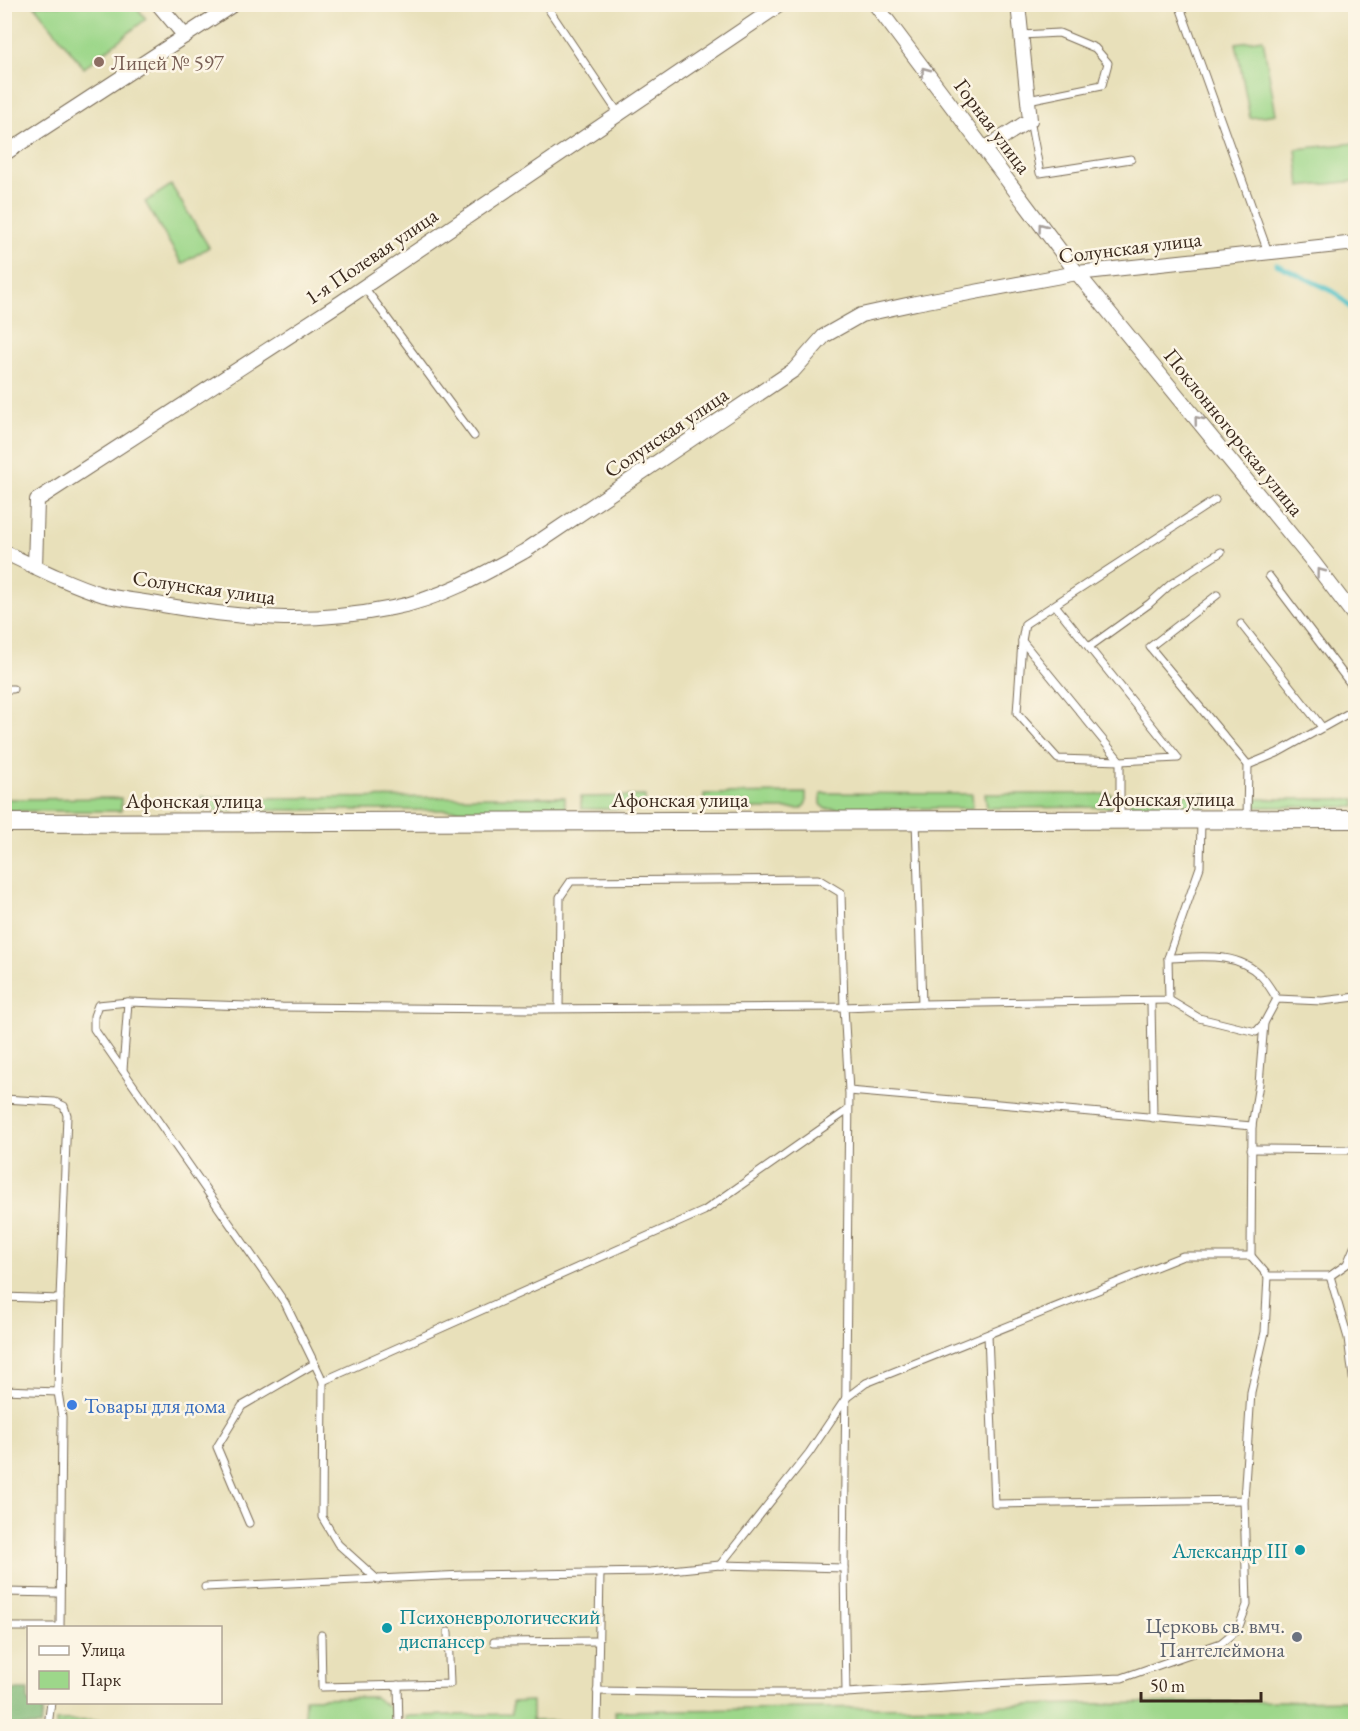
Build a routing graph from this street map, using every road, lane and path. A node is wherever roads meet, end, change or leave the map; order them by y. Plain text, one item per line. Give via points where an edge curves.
1 (158, 4) edge
2 (234, 4) edge
3 (545, 4) edge
4 (781, 4) edge
5 (875, 4) edge
6 (1018, 4) edge
7 (1179, 4) edge
8 (1021, 35) junction
9 (185, 36) junction
10 (1028, 100) junction
11 (619, 114) junction
12 (1030, 120) junction
13 (984, 149) junction
14 (4, 154) edge
15 (1131, 159) dead end
16 (1356, 243) edge
17 (1268, 252) junction
18 (1077, 273) junction
19 (364, 287) junction
20 (474, 436) dead end
21 (1215, 500) dead end
22 (4, 552) edge
23 (1221, 552) dead end
24 (35, 567) junction
25 (1269, 576) dead end
26 (1217, 595) dead end
27 (1055, 604) junction
28 (1356, 618) edge
29 (1241, 624) dead end
30 (1022, 641) junction
31 (1089, 647) junction
32 (4, 689) edge
33 (13, 689) dead end
34 (1356, 691) edge
35 (1356, 708) edge
36 (1322, 727) junction
37 (1120, 761) junction
38 (1248, 765) junction
39 (1356, 819) edge
40 (1120, 820) junction
41 (1201, 820) junction
42 (1247, 820) junction
43 (916, 821) junction
44 (4, 823) edge
45 (1168, 958) junction
46 (1356, 997) edge
47 (1277, 999) junction
48 (1169, 1000) junction
49 (128, 1002) junction
50 (1151, 1002) junction
51 (922, 1004) junction
52 (844, 1007) junction
53 (560, 1008) junction
54 (1264, 1023) junction
55 (123, 1070) junction
56 (849, 1091) junction
57 (4, 1099) edge
58 (848, 1110) junction
59 (1153, 1118) junction
60 (1252, 1126) junction
61 (1251, 1149) junction
62 (1356, 1150) edge
63 (1356, 1243) edge
64 (1251, 1256) junction
65 (1268, 1276) junction
66 (1329, 1276) junction
67 (4, 1298) edge
68 (60, 1299) junction
69 (988, 1335) junction
70 (314, 1364) junction
71 (322, 1381) junction
72 (4, 1390) edge
73 (58, 1392) junction
74 (846, 1398) junction
75 (1356, 1401) edge
76 (1244, 1500) junction
77 (249, 1523) dead end
78 (720, 1565) junction
79 (844, 1568) junction
80 (600, 1573) junction
81 (378, 1580) junction
82 (205, 1587) dead end
83 (4, 1593) edge
84 (59, 1593) junction
85 (1356, 1609) edge
86 (60, 1626) edge
87 (4, 1627) edge
88 (27, 1627) edge
89 (448, 1632) dead end
90 (321, 1635) dead end
91 (598, 1641) junction
92 (494, 1642) dead end
93 (398, 1685) junction
94 (597, 1691) junction
95 (846, 1693) junction
96 (1353, 1700) dead end
97 (51, 1704) edge
98 (48, 1726) edge
99 (399, 1726) edge
100 (597, 1726) edge

1 - 9 street
2 - 9 street
3 - 11 lane
4 - 11 street, 1-я Полевая улица
13 -> 5 street, Горная улица
6 - 8 street
7 - 17 lane
8 - 10 street
8 - 10 lane via 1059,33 1095,48 1108,63 1102,85
9 - 14 street
10 - 12 street
11 - 19 street, 1-я Полевая улица
12 - 13 street
12 - 15 lane via 1040,173
18 -> 13 street, Горная улица
16 - 17 street, Солунская улица
17 - 18 street, Солунская улица
18 - 24 street, Солунская улица via 861,315 824,336 794,370 525,551 478,577 393,608 302,619 218,615 104,595
28 -> 18 street, Поклонногорская улица
19 - 20 lane
19 - 24 street, 1-я Полевая улица via 38,500
21 - 27 lane
22 - 24 street, Солунская улица
23 - 31 lane via 1171,584
25 - 34 lane
26 - 38 lane via 1150,647
27 - 30 lane via 1025,624
27 - 31 lane
29 - 36 lane
30 - 37 lane
30 - 37 lane via 1017,713 1058,759
31 - 37 lane via 1178,758
32 - 33 lane
35 - 36 lane
36 - 38 lane
37 - 40 lane
38 - 42 lane
39 - 42 street, Афонская улица
40 - 41 street, Афонская улица
40 - 43 street, Афонская улица
41 - 42 street, Афонская улица
41 - 45 lane via 1200,867
43 - 44 street, Афонская улица
43 - 51 lane
45 - 47 lane via 1235,958 1260,975
45 - 48 lane
46 - 47 lane via 1322,1001
47 - 54 lane
48 - 50 lane
48 - 54 lane via 1199,1018 1256,1032
49 - 53 lane
49 - 55 lane
49 - 55 lane via 98,1005 94,1016 94,1029
50 - 51 lane
50 - 59 lane
51 - 52 lane
52 - 53 lane
52 - 53 lane via 841,893 818,879 571,881 560,897
52 - 56 lane
54 - 60 lane
55 - 70 lane via 285,1303
56 - 58 lane
56 - 59 lane
57 - 68 lane via 55,1102 64,1106 67,1115
58 - 71 lane via 704,1212
58 - 74 lane
59 - 60 lane
60 - 61 lane
61 - 62 lane
61 - 64 lane
63 - 66 lane via 1347,1264
64 - 65 lane
64 - 69 lane via 1184,1256
65 - 66 lane
65 - 76 lane via 1265,1332 1251,1392
66 - 75 lane via 1348,1338
67 - 68 lane
68 - 73 lane
69 - 74 lane via 866,1383
69 - 76 lane via 995,1504
70 - 71 lane
70 - 77 lane via 242,1406 217,1447
71 - 81 lane via 322,1517 338,1544
72 - 73 lane
73 - 84 lane via 62,1417
74 - 78 lane via 809,1453
74 - 79 lane
76 - 95 lane via 1247,1605 1238,1629 1221,1643 1122,1678
78 - 79 lane
78 - 80 lane
79 - 95 lane
80 - 81 lane
80 - 91 lane
81 - 82 lane
83 - 84 lane
84 - 86 lane
85 - 96 lane
87 - 88 lane
89 - 93 lane via 450,1684
90 - 93 lane via 322,1687
91 - 92 lane
91 - 94 lane
93 - 99 lane
94 - 95 lane
94 - 100 lane
97 - 98 lane

